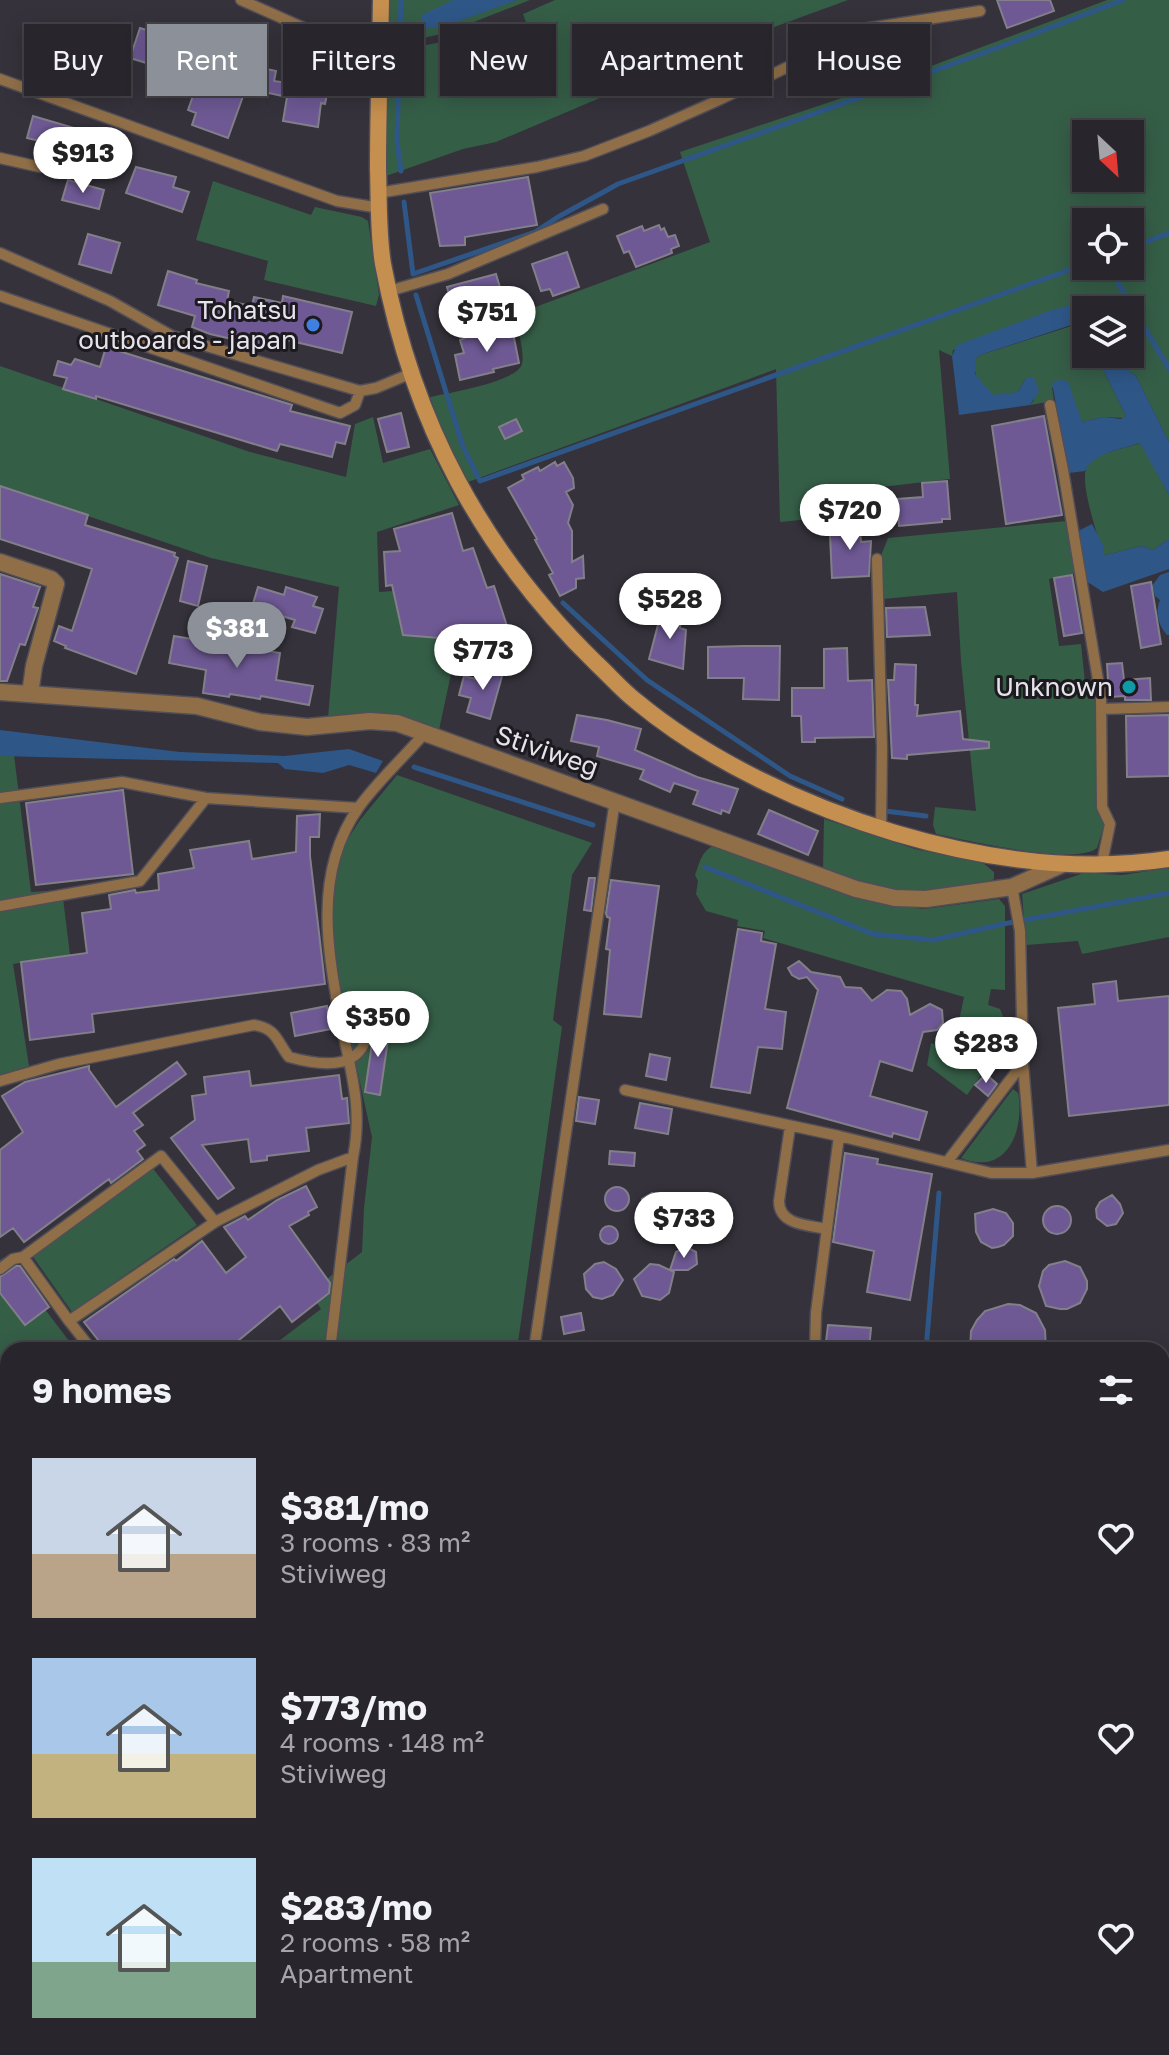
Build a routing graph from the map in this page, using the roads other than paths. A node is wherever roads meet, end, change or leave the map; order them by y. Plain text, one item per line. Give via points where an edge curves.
1 (241, 0) edge
2 (381, 0) edge
3 (980, 11) dead end
4 (295, 24) edge
5 (380, 24) edge
6 (0, 79) edge
7 (379, 96) edge
8 (0, 158) edge
9 (40, 167) dead end
10 (379, 200) junction
11 (603, 209) dead end
12 (0, 253) edge
13 (389, 291) junction
14 (0, 296) edge
15 (412, 373) junction
16 (360, 391) junction
17 (1050, 405) dead end
18 (877, 559) dead end
19 (0, 562) edge
20 (0, 692) edge
21 (30, 694) junction
22 (1169, 707) edge
23 (1101, 709) junction
24 (424, 734) junction
25 (0, 798) edge
26 (206, 798) junction
27 (615, 800) junction
28 (358, 808) junction
29 (881, 828) junction
30 (1169, 859) edge
31 (1102, 863) junction
32 (1063, 864) junction
33 (1012, 887) junction
34 (0, 906) edge
35 (336, 997) junction
36 (349, 1060) junction
37 (1023, 1063) junction
38 (0, 1081) edge
39 (625, 1090) dead end
40 (790, 1127) junction
41 (839, 1136) junction
42 (1169, 1150) edge
43 (353, 1157) junction
44 (947, 1162) junction
45 (1032, 1173) junction
46 (215, 1222) junction
47 (827, 1229) junction
48 (23, 1257) junction
49 (0, 1269) edge
50 (69, 1321) junction
51 (86, 1342) edge
52 (331, 1342) edge
53 (535, 1342) edge
54 (815, 1342) edge

1 - 4 lane
2 - 5 street
3 - 10 lane via 869,28 721,99 584,156
6 - 10 lane via 337,201
7 - 10 street
8 - 9 lane
10 - 13 street
11 - 13 lane via 448,274
12 - 16 lane via 110,301 172,336
13 - 15 street
14 - 16 lane via 340,413 352,408
15 - 16 lane
15 - 29 street via 474,513 514,573 574,641 636,701 689,739 837,815
17 - 23 lane
18 - 29 lane
19 - 21 street via 56,584
20 - 21 street, Stiviweg
21 - 24 street, Stiviweg via 197,706 307,727 397,723
22 - 23 lane
23 - 31 lane via 1102,807 1110,824
24 - 27 street, Stiviweg
24 - 28 lane
25 - 26 lane via 122,782
26 - 28 lane
26 - 34 lane via 140,881
27 - 33 street, Stiviweg via 856,889 895,898
27 - 53 lane
28 - 35 lane via 333,858 329,892 326,923
29 - 32 street via 928,843
30 - 31 street
31 - 32 street
32 - 33 street, Stiviweg
33 - 37 lane via 1020,931
35 - 36 lane
35 - 36 lane via 360,1010 367,1028 367,1038
36 - 38 lane via 325,1063 289,1057 275,1034 254,1025
36 - 43 lane via 359,1126
37 - 44 lane
37 - 45 lane
39 - 40 lane
40 - 41 lane
40 - 47 lane via 780,1213 790,1221
41 - 44 lane
41 - 47 lane
42 - 45 lane
43 - 46 lane
43 - 52 lane
44 - 45 lane via 991,1173
46 - 48 lane via 161,1156
46 - 50 lane
47 - 54 lane
48 - 49 lane
48 - 50 lane
50 - 51 lane

